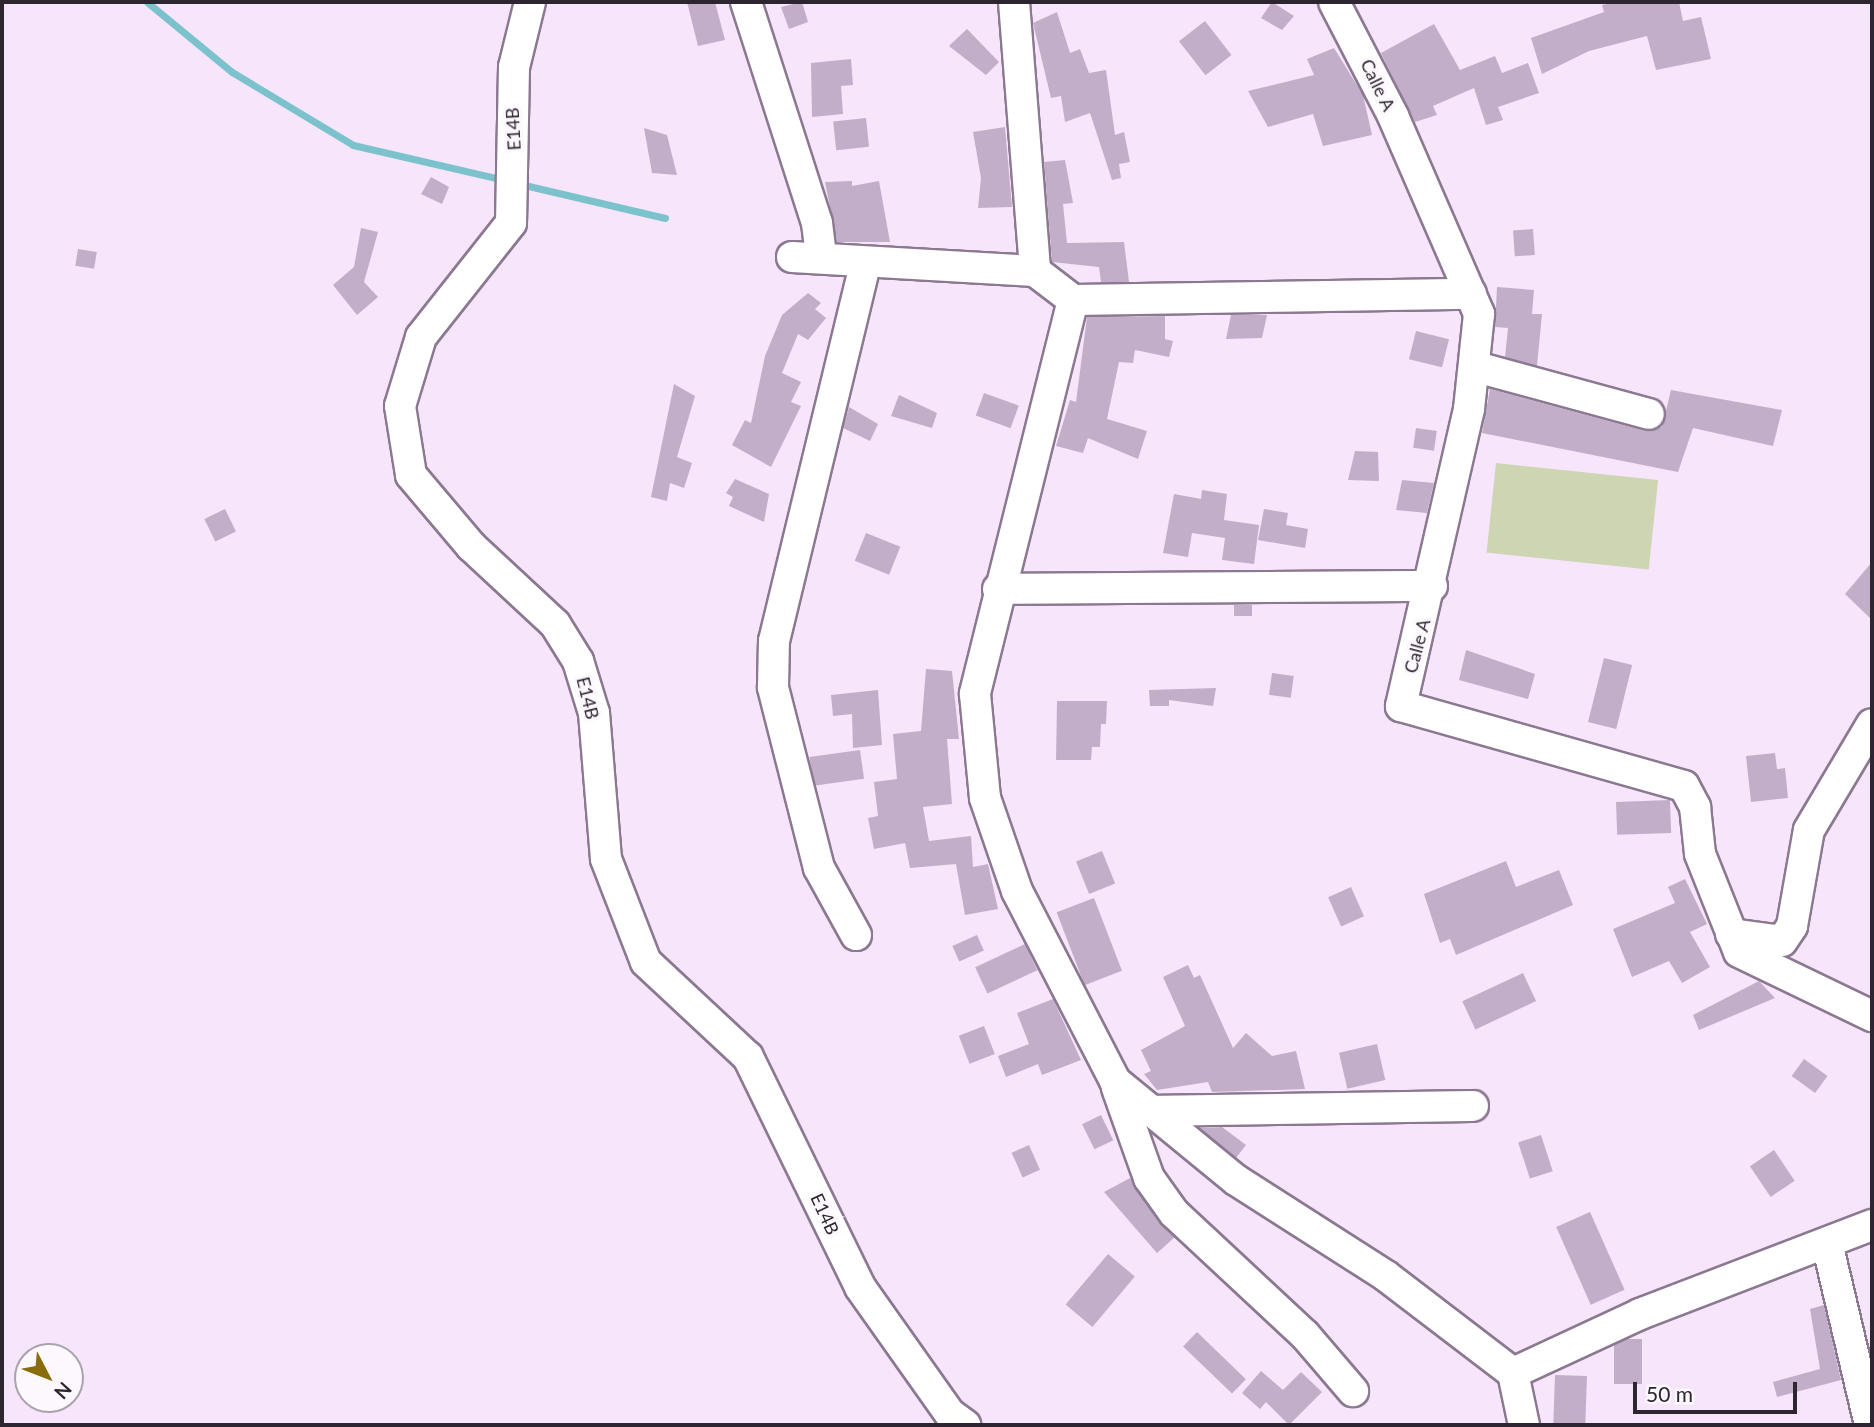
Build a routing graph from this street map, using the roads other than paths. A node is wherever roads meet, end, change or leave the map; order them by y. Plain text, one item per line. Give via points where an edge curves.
1 (530, 2) edge
2 (746, 2) edge
3 (1014, 2) edge
4 (1334, 2) edge
5 (792, 257) dead end
6 (821, 258) junction
7 (865, 264) junction
8 (1035, 271) junction
9 (1471, 294) junction
10 (1073, 300) junction
11 (1476, 367) junction
12 (1649, 414) dead end
13 (1432, 586) junction
14 (998, 589) junction
15 (1872, 724) edge
16 (1731, 934) junction
17 (856, 935) dead end
18 (1872, 1016) edge
19 (1115, 1081) junction
20 (1473, 1106) dead end
21 (1146, 1111) junction
22 (1872, 1226) edge
23 (1827, 1243) junction
24 (1513, 1373) junction
25 (1353, 1391) dead end
26 (965, 1425) edge
27 (1524, 1425) edge
28 (1870, 1425) edge

1 - 26 street, E14B via 511,109 514,187 501,238 449,298 416,350 400,407 411,475 471,546 555,624 578,661 594,713 606,859 646,962 748,1057 860,1287 950,1414
2 - 6 street via 817,223
3 - 8 street
4 - 9 street, Calle A via 1393,116
5 - 6 street
6 - 7 street
7 - 8 street
7 - 17 street via 774,641 773,687 819,868
8 - 10 street
9 - 10 street
9 - 11 street, Calle A via 1479,314
10 - 14 street
11 - 12 street
11 - 13 street, Calle A
13 - 14 street
13 - 16 street, Calle A via 1401,706 1684,786 1695,807 1700,854
14 - 19 street via 975,694 985,798 1017,891
15 - 16 street via 1809,830 1792,926 1782,940
16 - 18 street, Calle A via 1739,952 1759,967
19 - 21 street
19 - 25 street via 1149,1178 1174,1213 1306,1335
20 - 21 street
21 - 24 street via 1237,1180 1386,1276
22 - 23 street
23 - 24 street via 1640,1314
23 - 28 street
24 - 27 street

